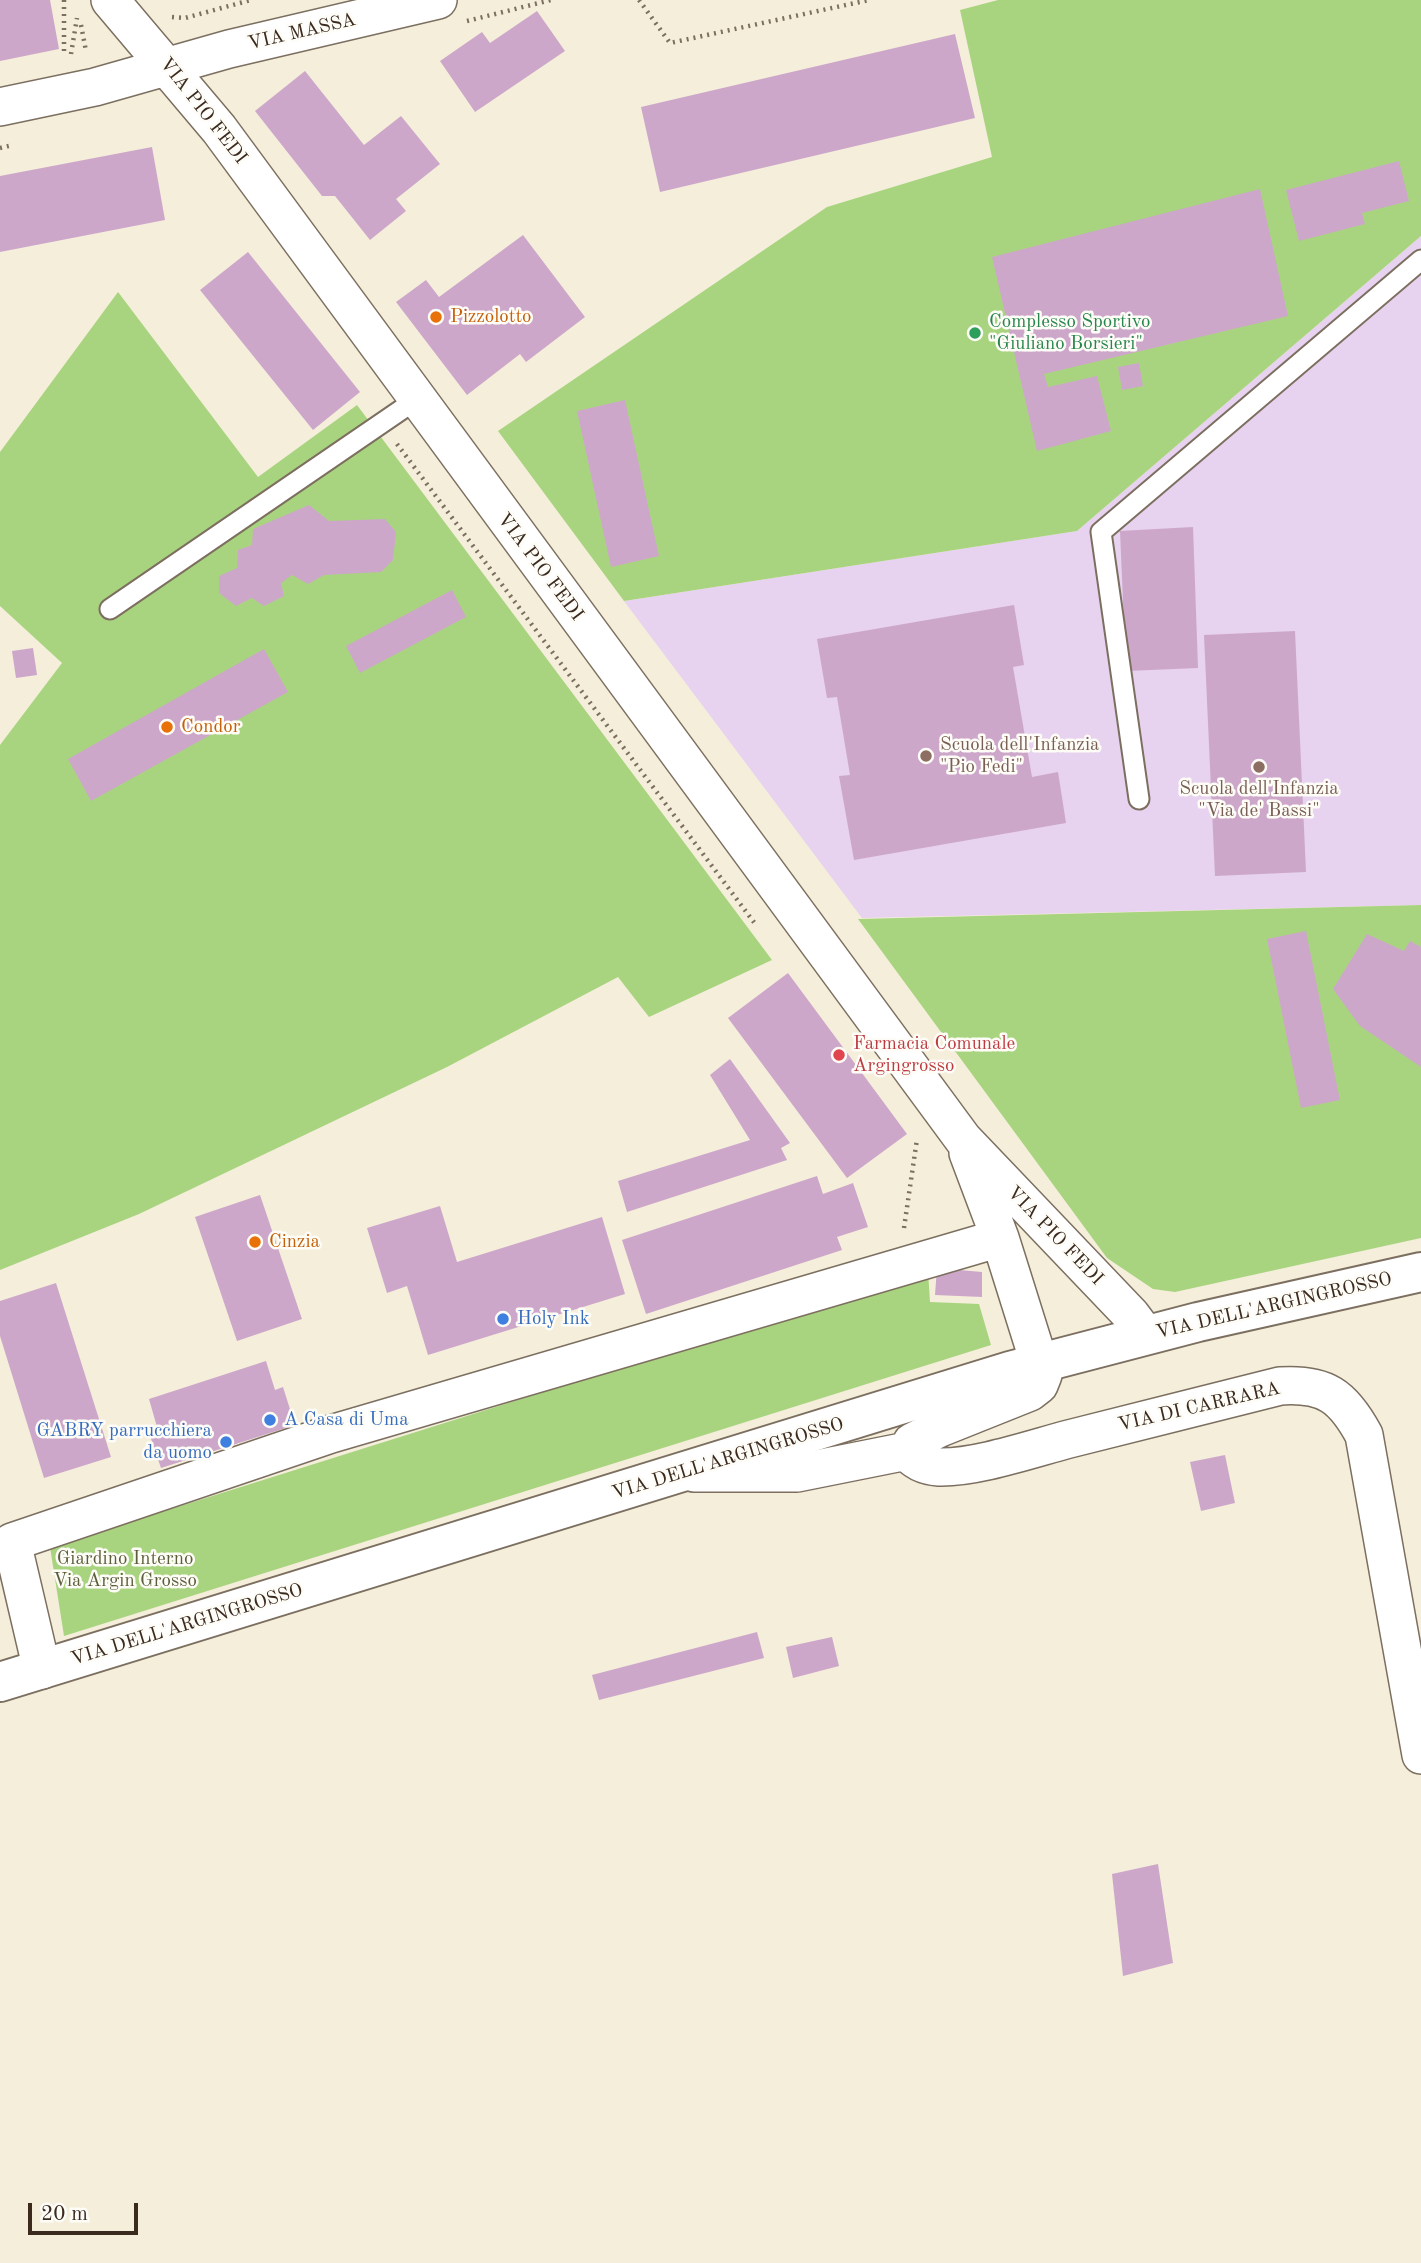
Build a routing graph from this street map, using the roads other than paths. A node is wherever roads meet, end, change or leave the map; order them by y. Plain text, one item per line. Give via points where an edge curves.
1 (94, 7) edge
2 (447, 12) edge
3 (168, 66) junction
4 (0, 107) edge
5 (1421, 260) edge
6 (417, 399) junction
7 (110, 609) dead end
8 (1139, 799) dead end
9 (963, 1139) junction
10 (1000, 1238) junction
11 (1421, 1272) edge
12 (1146, 1335) junction
13 (1040, 1363) junction
14 (907, 1451) junction
15 (684, 1472) junction
16 (43, 1670) junction
17 (0, 1682) edge
18 (1421, 1755) edge

1 - 3 street, VIA PIO FEDI
2 - 3 street, VIA MASSA via 229,49
3 - 4 street, VIA MASSA
3 - 6 street, VIA PIO FEDI
5 - 8 lane via 1101,532
6 - 7 lane
6 - 9 street, VIA PIO FEDI
9 - 10 street, VIA PIO FEDI
9 - 12 street, VIA PIO FEDI
10 - 13 street, VIA PIO FEDI
10 - 16 street via 331,1434 12,1542
11 - 12 street, VIA DELL'ARGINGROSSO
12 - 13 street, VIA DELL'ARGINGROSSO
13 - 14 street via 1043,1375 1035,1389 940,1428 912,1442
13 - 15 street, VIA DELL'ARGINGROSSO
14 - 15 street via 797,1473
14 - 18 street, VIA DI CARRARA via 925,1464 951,1466 1280,1386 1303,1385 1333,1396 1352,1413 1364,1435
15 - 16 street, VIA DELL'ARGINGROSSO
16 - 17 street, VIA DELL'ARGINGROSSO

